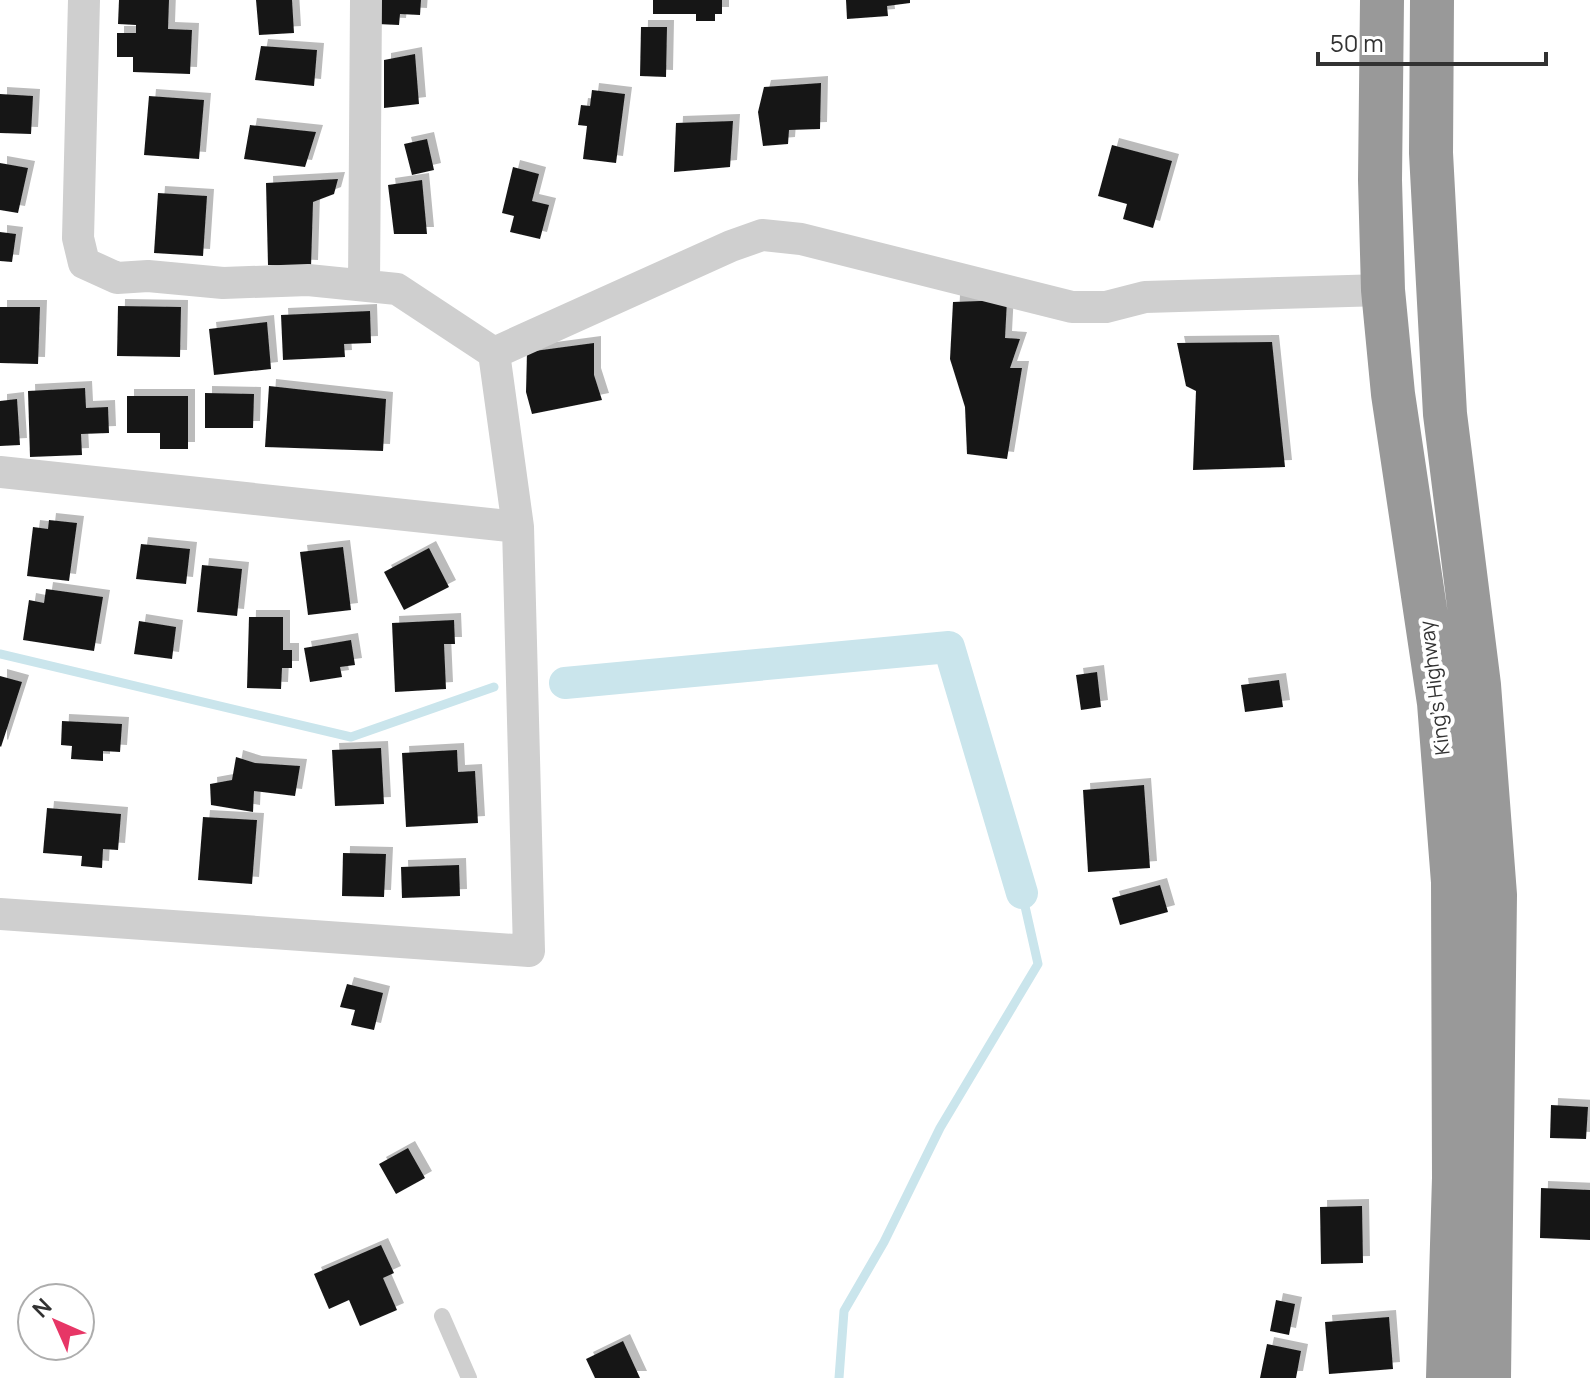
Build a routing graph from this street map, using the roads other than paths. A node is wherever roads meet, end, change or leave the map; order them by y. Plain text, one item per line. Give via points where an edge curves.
1 (84, 0) edge
2 (366, 0) edge
3 (1382, 0) edge
4 (1432, 0) edge
5 (364, 285) junction
6 (1383, 290) junction
7 (494, 353) junction
8 (0, 472) edge
9 (518, 527) junction
10 (0, 914) edge
11 (442, 1316) dead end
12 (469, 1378) edge
13 (1448, 1378) edge
14 (1489, 1378) edge

1 - 5 street via 78,238 84,263 117,278
2 - 5 street
3 - 6 highway, King's Highway
4 - 14 highway via 1431,153 1445,414 1479,685 1495,895
5 - 7 street via 397,289
6 - 7 street via 1145,297 1106,307 1072,307 801,239 762,235
6 - 13 highway, King's Highway via 1393,394 1439,703 1453,882
7 - 9 street
8 - 9 street
9 - 10 street via 529,951
11 - 12 lane

